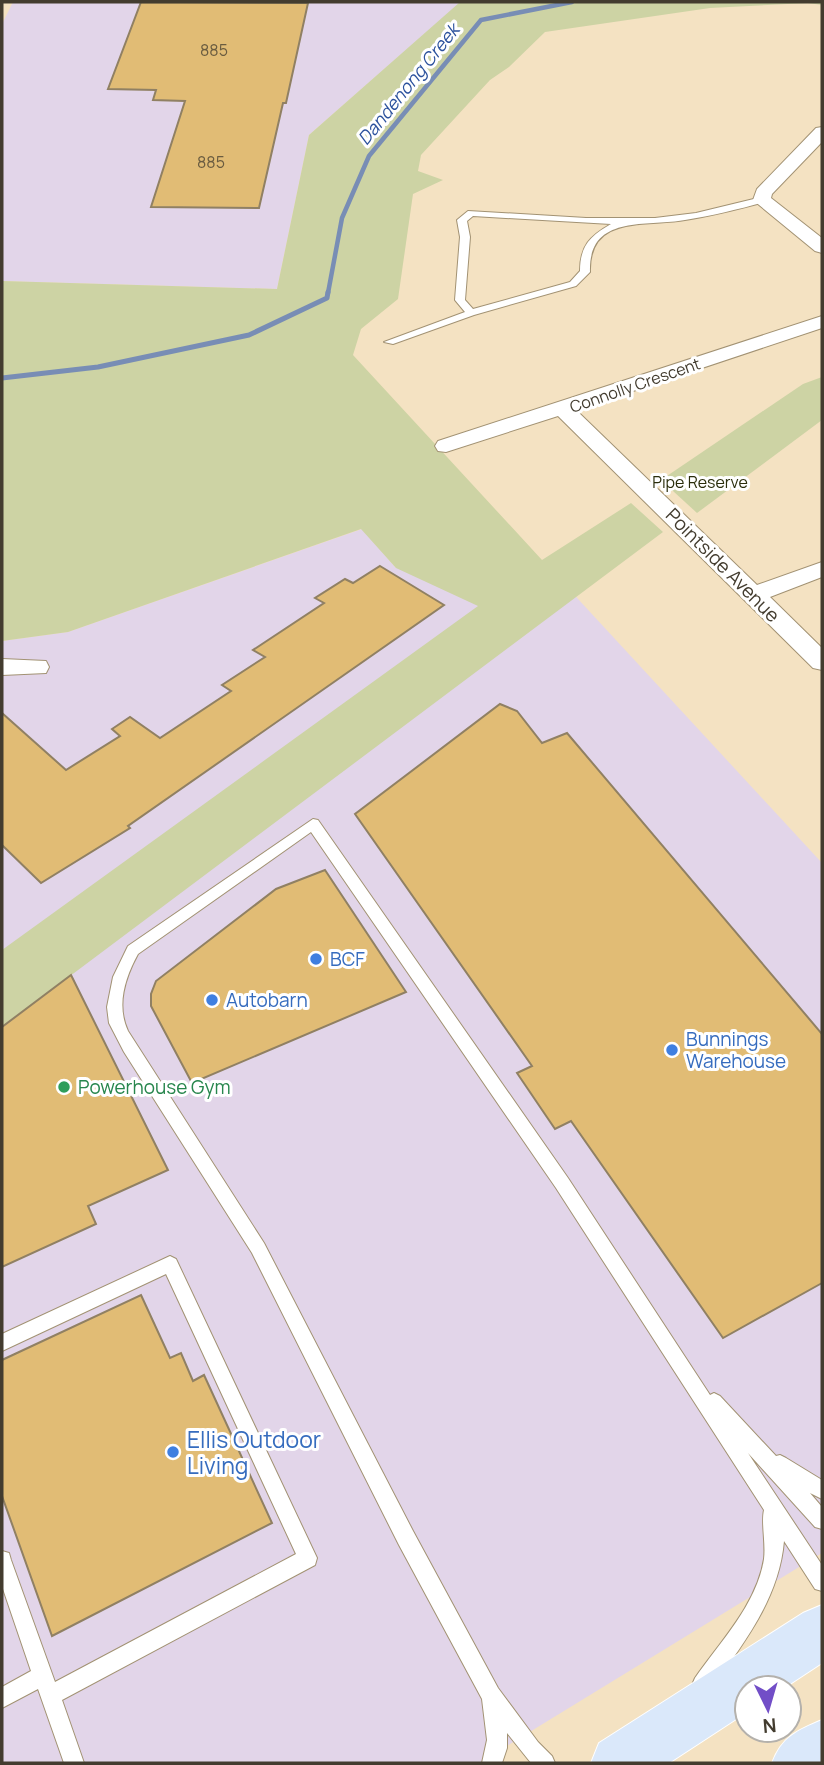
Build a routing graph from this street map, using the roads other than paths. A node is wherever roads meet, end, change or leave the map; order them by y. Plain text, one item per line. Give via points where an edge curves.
1 (822, 132) edge
2 (762, 201) junction
3 (624, 221) junction
4 (822, 247) edge
5 (471, 313) junction
6 (822, 322) edge
7 (389, 342) dead end
8 (563, 409) junction
9 (446, 446) dead end
10 (822, 569) edge
11 (753, 595) junction
12 (822, 662) edge
13 (2, 667) edge
14 (37, 667) dead end
15 (2, 1343) edge
16 (691, 1378) junction
17 (756, 1447) junction
18 (822, 1490) edge
19 (771, 1505) junction
20 (822, 1520) edge
21 (2, 1560) edge
22 (822, 1582) edge
23 (822, 1632) edge
24 (42, 1676) junction
25 (492, 1695) junction
26 (50, 1696) junction
27 (2, 1698) edge
28 (674, 1727) junction
29 (74, 1763) edge
30 (492, 1763) edge
31 (545, 1763) edge
32 (619, 1763) edge

1 - 2 street via 763,193
2 - 3 lane via 692,216
2 - 4 street
3 - 5 lane via 590,241 583,254 585,272 573,284
3 - 5 lane via 471,213 462,220 460,300
5 - 7 lane
6 - 8 street, Connolly Crescent
8 - 9 street, Connolly Crescent
8 - 11 street, Pointside Avenue
10 - 11 street
11 - 12 street, Pointside Avenue
13 - 14 street
15 - 26 lane via 170,1264 308,1558
16 - 17 lane
16 - 19 lane
16 - 25 lane via 313,824 133,950 114,1008 116,1022 258,1248
17 - 18 lane
17 - 20 lane
19 - 22 lane
19 - 28 lane via 777,1548 761,1598
21 - 24 lane
23 - 28 main road
24 - 26 lane
24 - 27 lane
25 - 30 lane via 497,1723
25 - 31 lane
26 - 29 lane
28 - 32 main road

